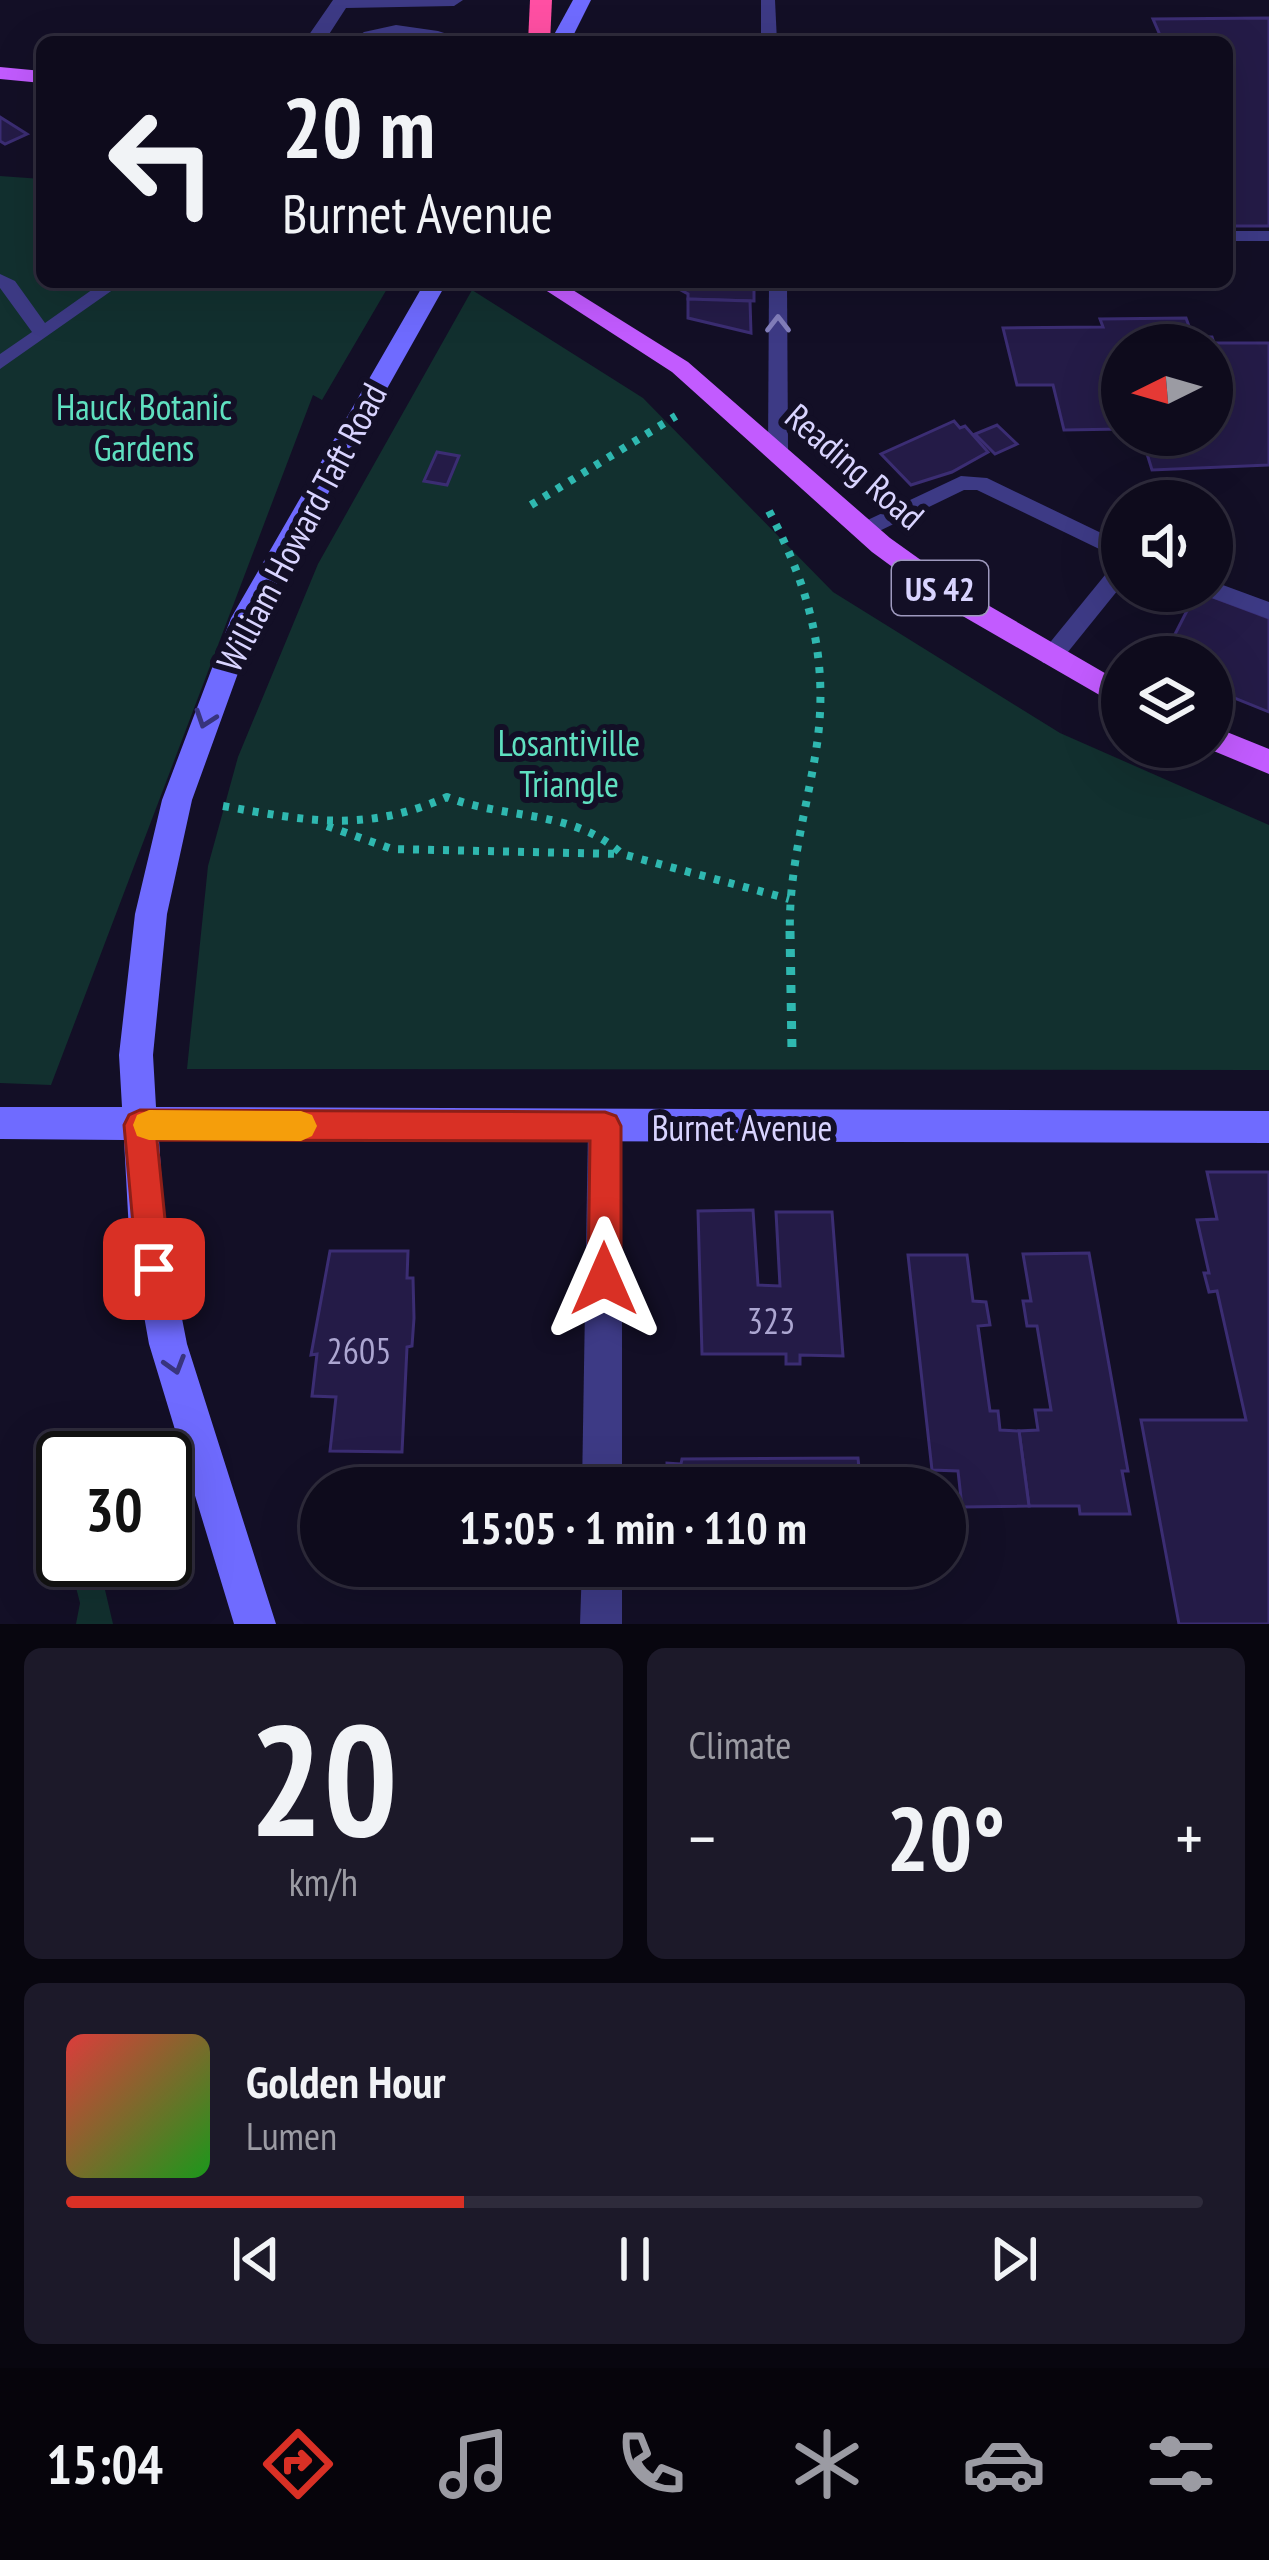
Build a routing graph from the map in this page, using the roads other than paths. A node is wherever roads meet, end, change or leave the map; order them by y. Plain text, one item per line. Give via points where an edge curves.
1 (454, 0) edge
2 (541, 0) edge
3 (581, 0) edge
4 (768, 0) edge
5 (318, 36) edge
6 (366, 36) edge
7 (430, 36) edge
8 (539, 36) edge
9 (563, 36) edge
10 (769, 36) edge
11 (0, 73) edge
12 (36, 76) edge
13 (1233, 236) edge
14 (1269, 236) edge
15 (0, 280) edge
16 (106, 288) edge
17 (433, 288) edge
18 (554, 288) edge
19 (778, 288) edge
20 (40, 331) junction
21 (0, 363) edge
22 (778, 450) junction
23 (864, 530) junction
24 (1101, 542) edge
25 (1101, 596) edge
26 (1233, 597) edge
27 (1269, 610) edge
28 (1051, 657) junction
29 (1101, 685) edge
30 (1233, 747) edge
31 (1269, 762) edge
32 (0, 1124) edge
33 (140, 1125) junction
34 (605, 1126) junction
35 (1269, 1126) edge
36 (602, 1467) edge
37 (602, 1587) edge
38 (255, 1624) edge
39 (601, 1624) edge

1 - 5 street via 340,3
2 - 8 highway
3 - 9 main road
4 - 10 lane
6 - 7 lane
11 - 12 main road
13 - 14 lane
15 - 20 lane
16 - 20 lane
17 -> 33 main road, William Howard Taft Road via 244,618 207,710 151,914 136,1055
18 - 22 main road, Reading Road / US 42 via 647,344
22 -> 19 lane
20 - 21 lane
22 - 23 main road, Reading Road / US 42
23 - 24 lane via 961,484 980,483
23 - 28 main road, Reading Road / US 42 via 957,601
25 - 28 lane
26 - 27 lane
28 - 29 main road, Reading Road / US 42
30 - 31 main road
32 - 33 main road, Burnet Avenue
33 - 34 main road, Burnet Avenue
33 -> 38 main road, William Howard Taft Road via 147,1232 168,1344
34 - 35 main road, Burnet Avenue
34 - 36 street
37 - 39 street

